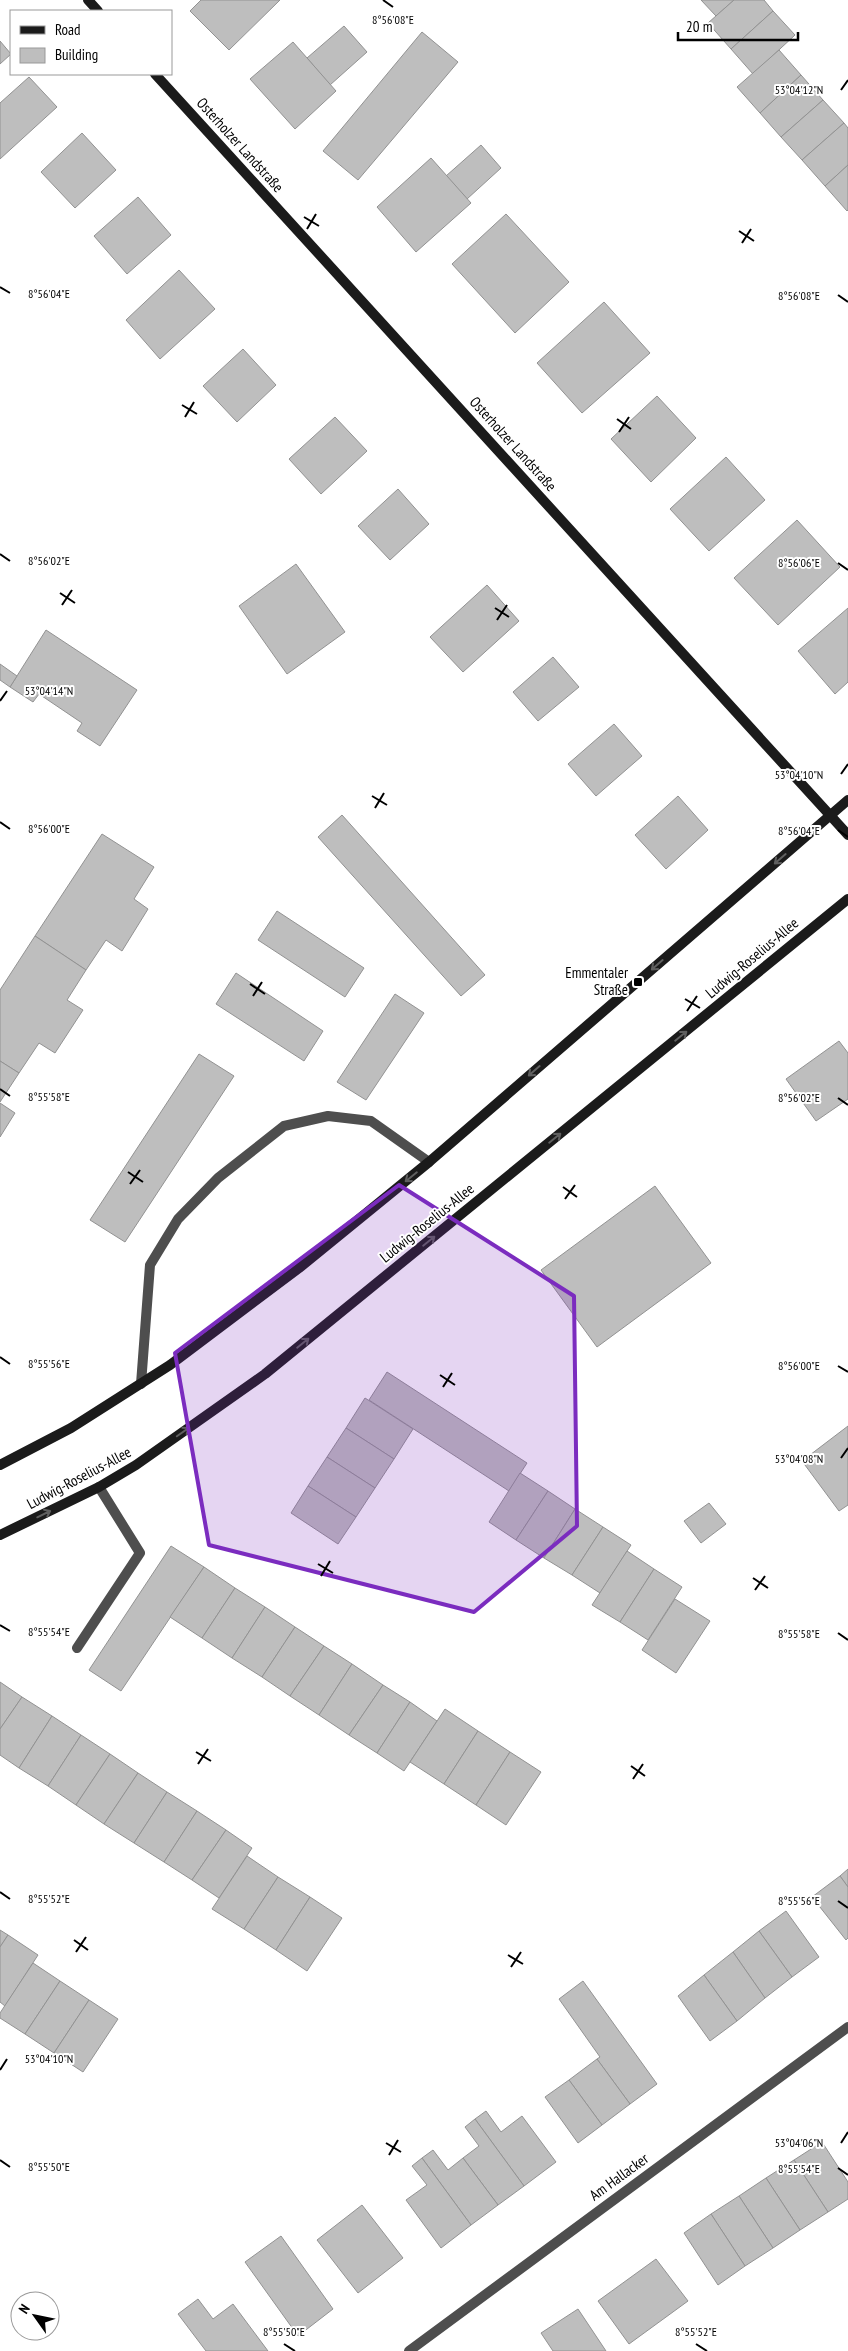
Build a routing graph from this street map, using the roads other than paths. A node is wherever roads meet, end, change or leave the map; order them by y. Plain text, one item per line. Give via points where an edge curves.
1 (88, 0) edge
2 (97, 10) edge
3 (156, 75) edge
4 (848, 800) edge
5 (830, 815) junction
6 (848, 835) edge
7 (848, 899) edge
8 (429, 1162) junction
9 (141, 1384) junction
10 (0, 1465) edge
11 (99, 1487) junction
12 (0, 1536) edge
13 (77, 1648) dead end
14 (848, 2027) edge
15 (409, 2351) edge

1 - 2 main road
3 - 5 main road, Osterholzer Landstraße
4 - 5 main road
5 - 6 main road, Osterholzer Landstraße
5 -> 8 main road
11 -> 7 main road, Ludwig-Roselius-Allee via 136,1465 265,1374
8 -> 9 main road via 299,1268
8 - 9 street via 371,1121 328,1116 284,1126 218,1178 178,1219 150,1265
9 - 10 main road via 72,1428
12 -> 11 main road, Ludwig-Roselius-Allee
11 - 13 street via 140,1553
14 - 15 street, Am Hallacker

